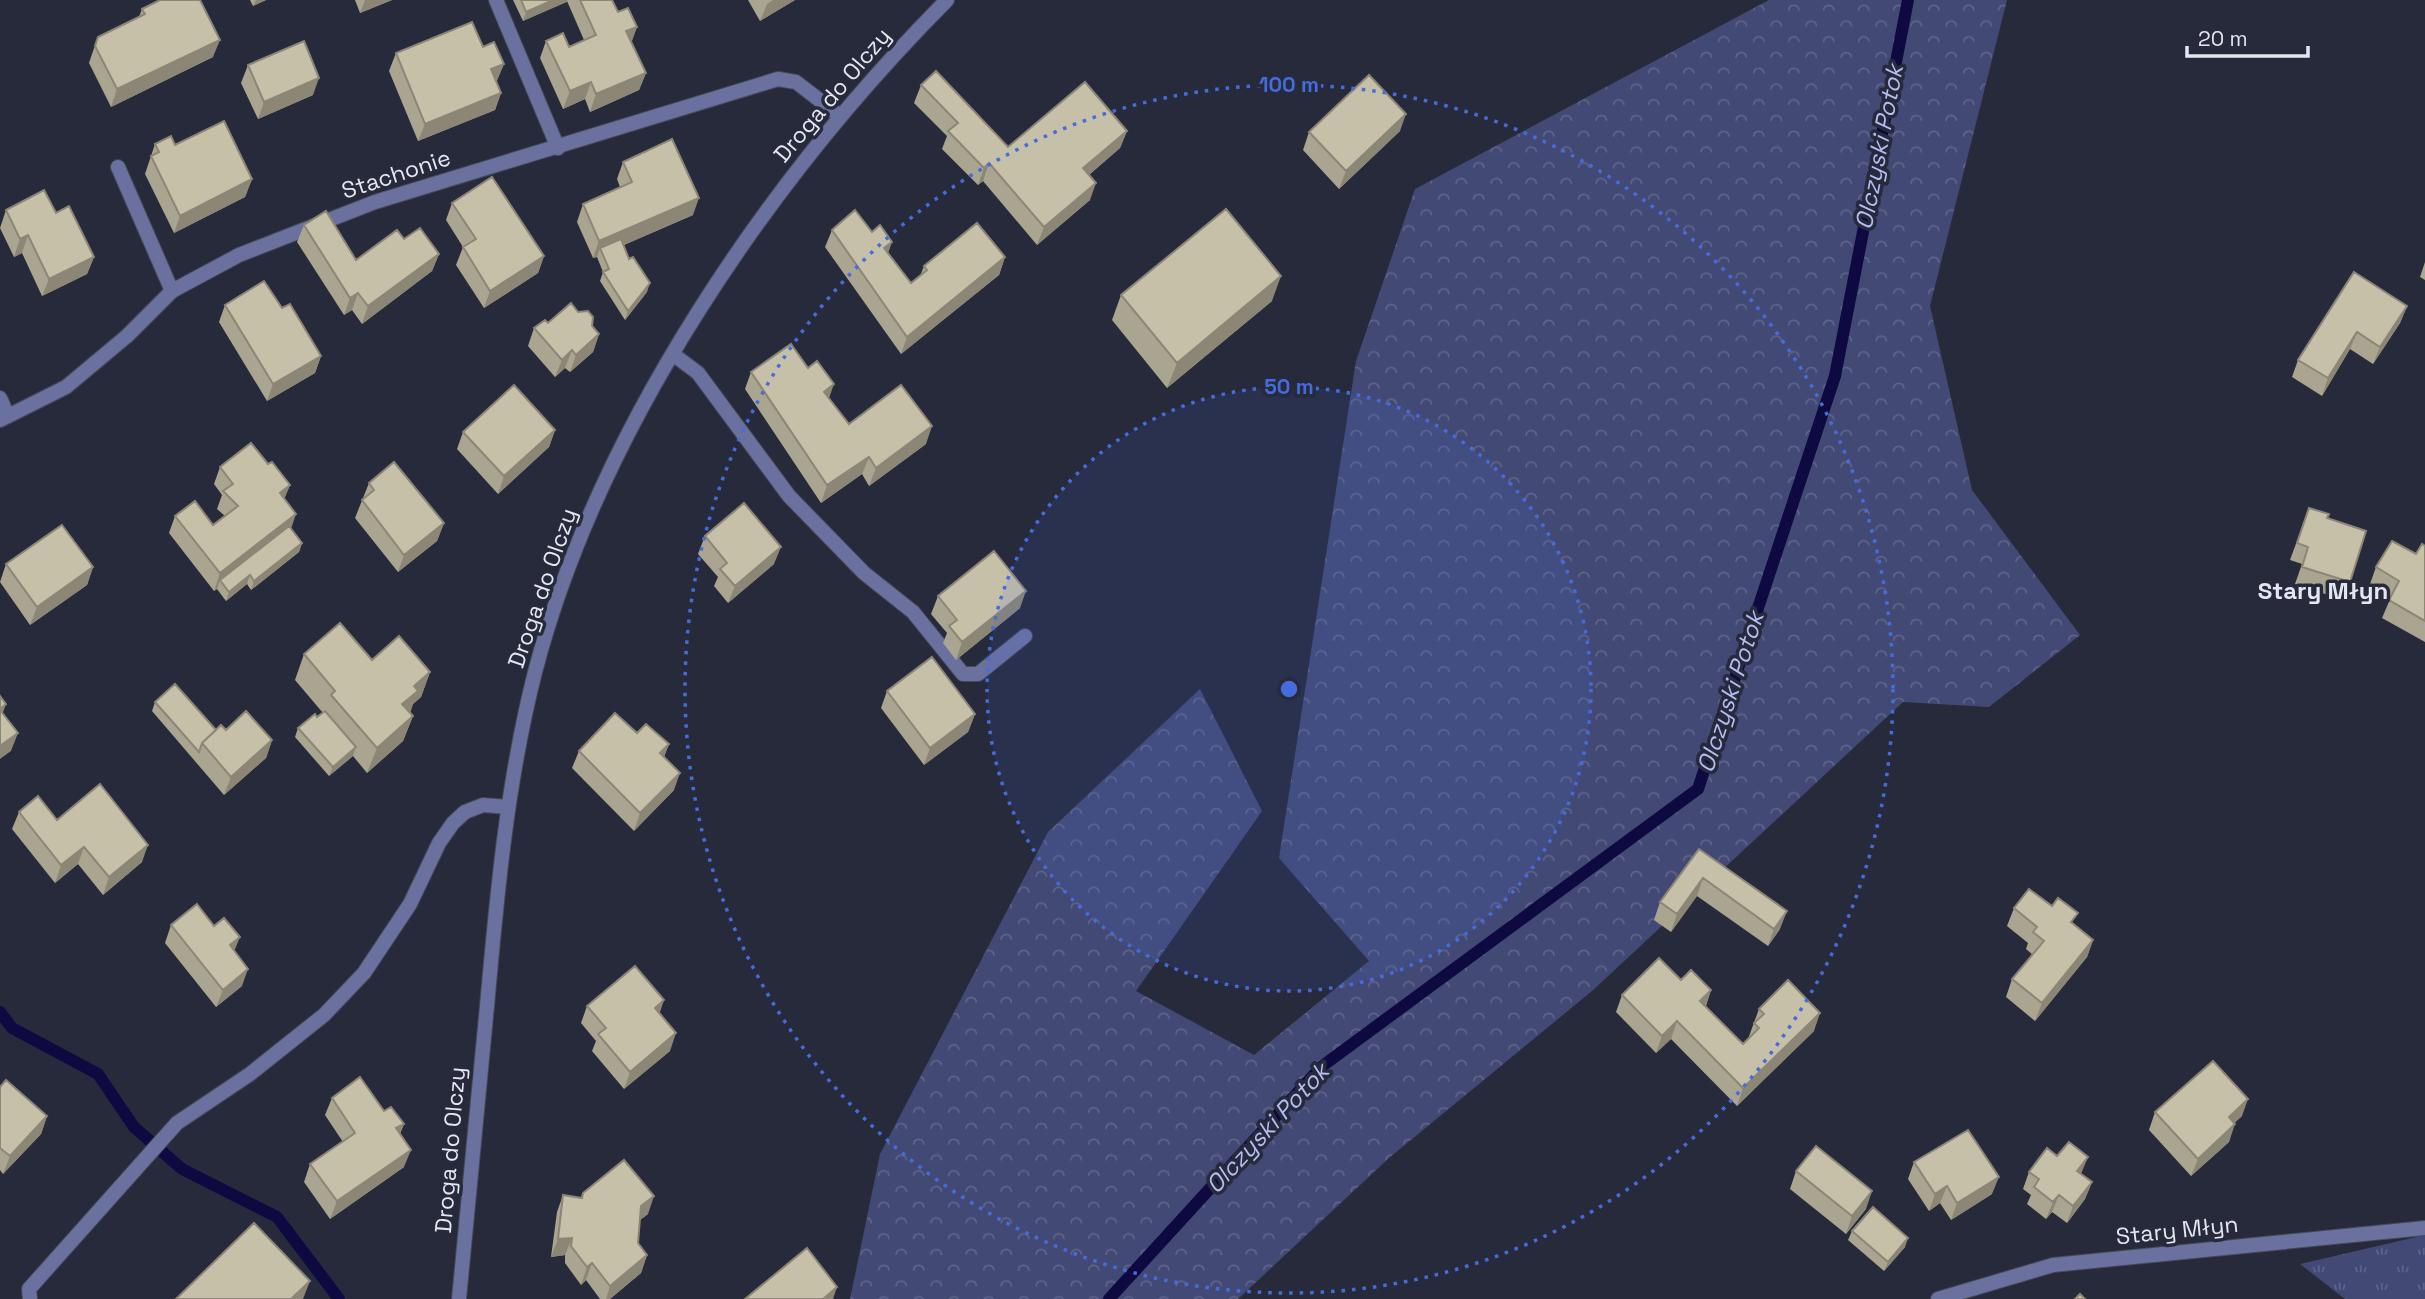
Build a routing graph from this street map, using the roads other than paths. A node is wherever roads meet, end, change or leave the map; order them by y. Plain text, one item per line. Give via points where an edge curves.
1 (496, 0) edge
2 (947, 0) edge
3 (840, 116) junction
4 (558, 148) junction
5 (118, 167) dead end
6 (172, 291) junction
7 (674, 355) junction
8 (0, 398) edge
9 (4, 418) edge
10 (1025, 636) dead end
11 (508, 807) junction
12 (2425, 1228) edge
13 (30, 1299) edge
14 (459, 1299) edge
15 (1938, 1299) edge

1 - 4 street
2 - 3 street, Droga do Olczy
3 - 4 street, Stachonie via 796,82 778,79
3 - 7 street, Droga do Olczy via 757,224
4 - 6 street, Stachonie via 375,202 239,255
5 - 6 street
6 - 9 street, Stachonie via 66,387
7 - 10 street via 698,373 789,496 864,573 913,612 963,674 978,674
7 - 11 street, Droga do Olczy via 616,460 568,570 536,671
8 - 9 street
11 - 13 street via 483,804 453,822 410,904 364,973 324,1015 250,1074 177,1123 29,1289
11 - 14 street, Droga do Olczy
12 - 15 street, Stary Młyn via 2053,1265

